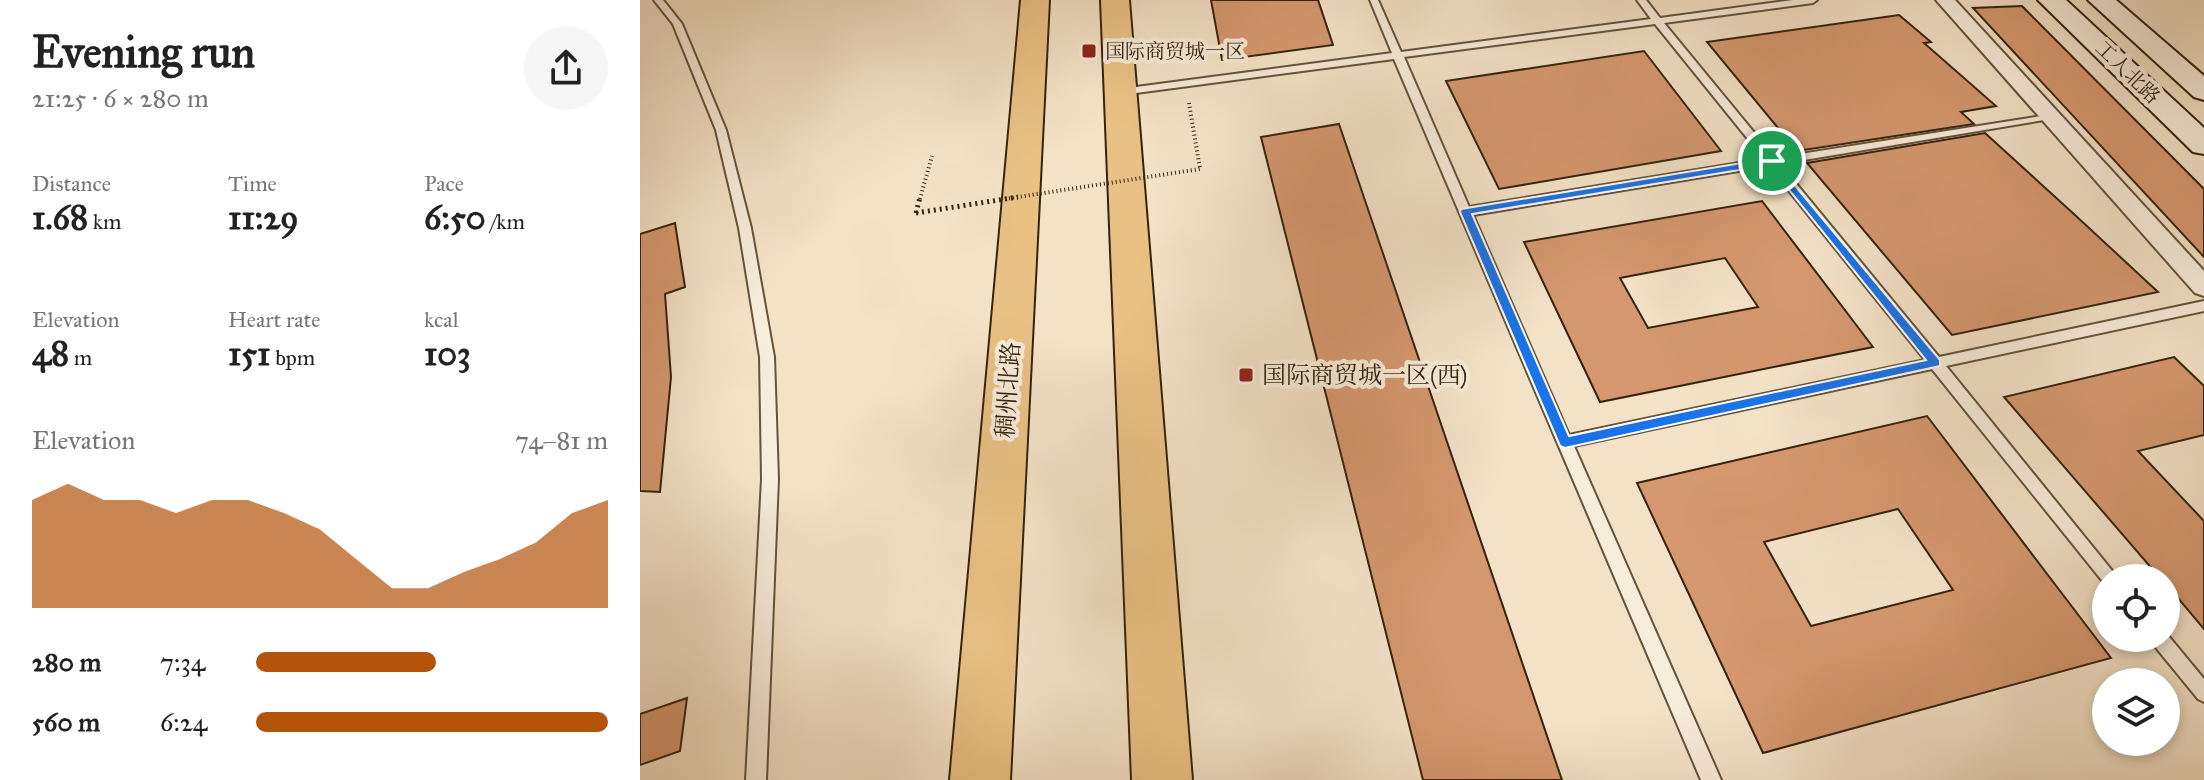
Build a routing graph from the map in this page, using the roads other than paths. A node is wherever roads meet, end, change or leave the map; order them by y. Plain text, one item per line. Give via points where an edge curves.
1 (658, 0) edge
2 (1035, 0) edge
3 (1115, 0) edge
4 (1374, 0) edge
5 (1641, 0) edge
6 (1813, 0) edge
7 (1945, 0) edge
8 (2051, 0) edge
9 (2101, 0) edge
10 (1658, 21) junction
11 (1398, 55) junction
12 (2204, 91) edge
13 (1121, 92) junction
14 (2050, 116) junction
15 (2204, 145) edge
16 (1772, 161) junction
17 (1465, 212) junction
18 (2204, 287) edge
19 (2204, 306) edge
20 (1936, 363) junction
21 (1565, 442) junction
22 (2099, 564) edge
23 (2170, 652) edge
24 (2204, 693) edge
25 (756, 780) edge
26 (980, 780) edge
27 (1162, 780) edge
28 (1711, 780) edge

1 - 25 lane via 677,24 721,130 745,228 767,357 770,479
2 - 26 main road, 稠州北路
3 - 13 main road
4 - 11 lane
5 - 10 lane
6 - 10 lane
7 - 14 street
8 - 15 main road, 工人北路
9 - 12 main road, 工人北路
10 - 11 lane
10 - 16 lane
11 - 13 lane
11 - 17 lane
13 - 27 main road
14 - 16 lane
14 - 18 street
16 - 17 lane
16 - 20 lane
17 - 21 lane
19 - 20 lane
20 - 21 lane
20 - 22 lane
21 - 28 lane
23 - 24 lane

